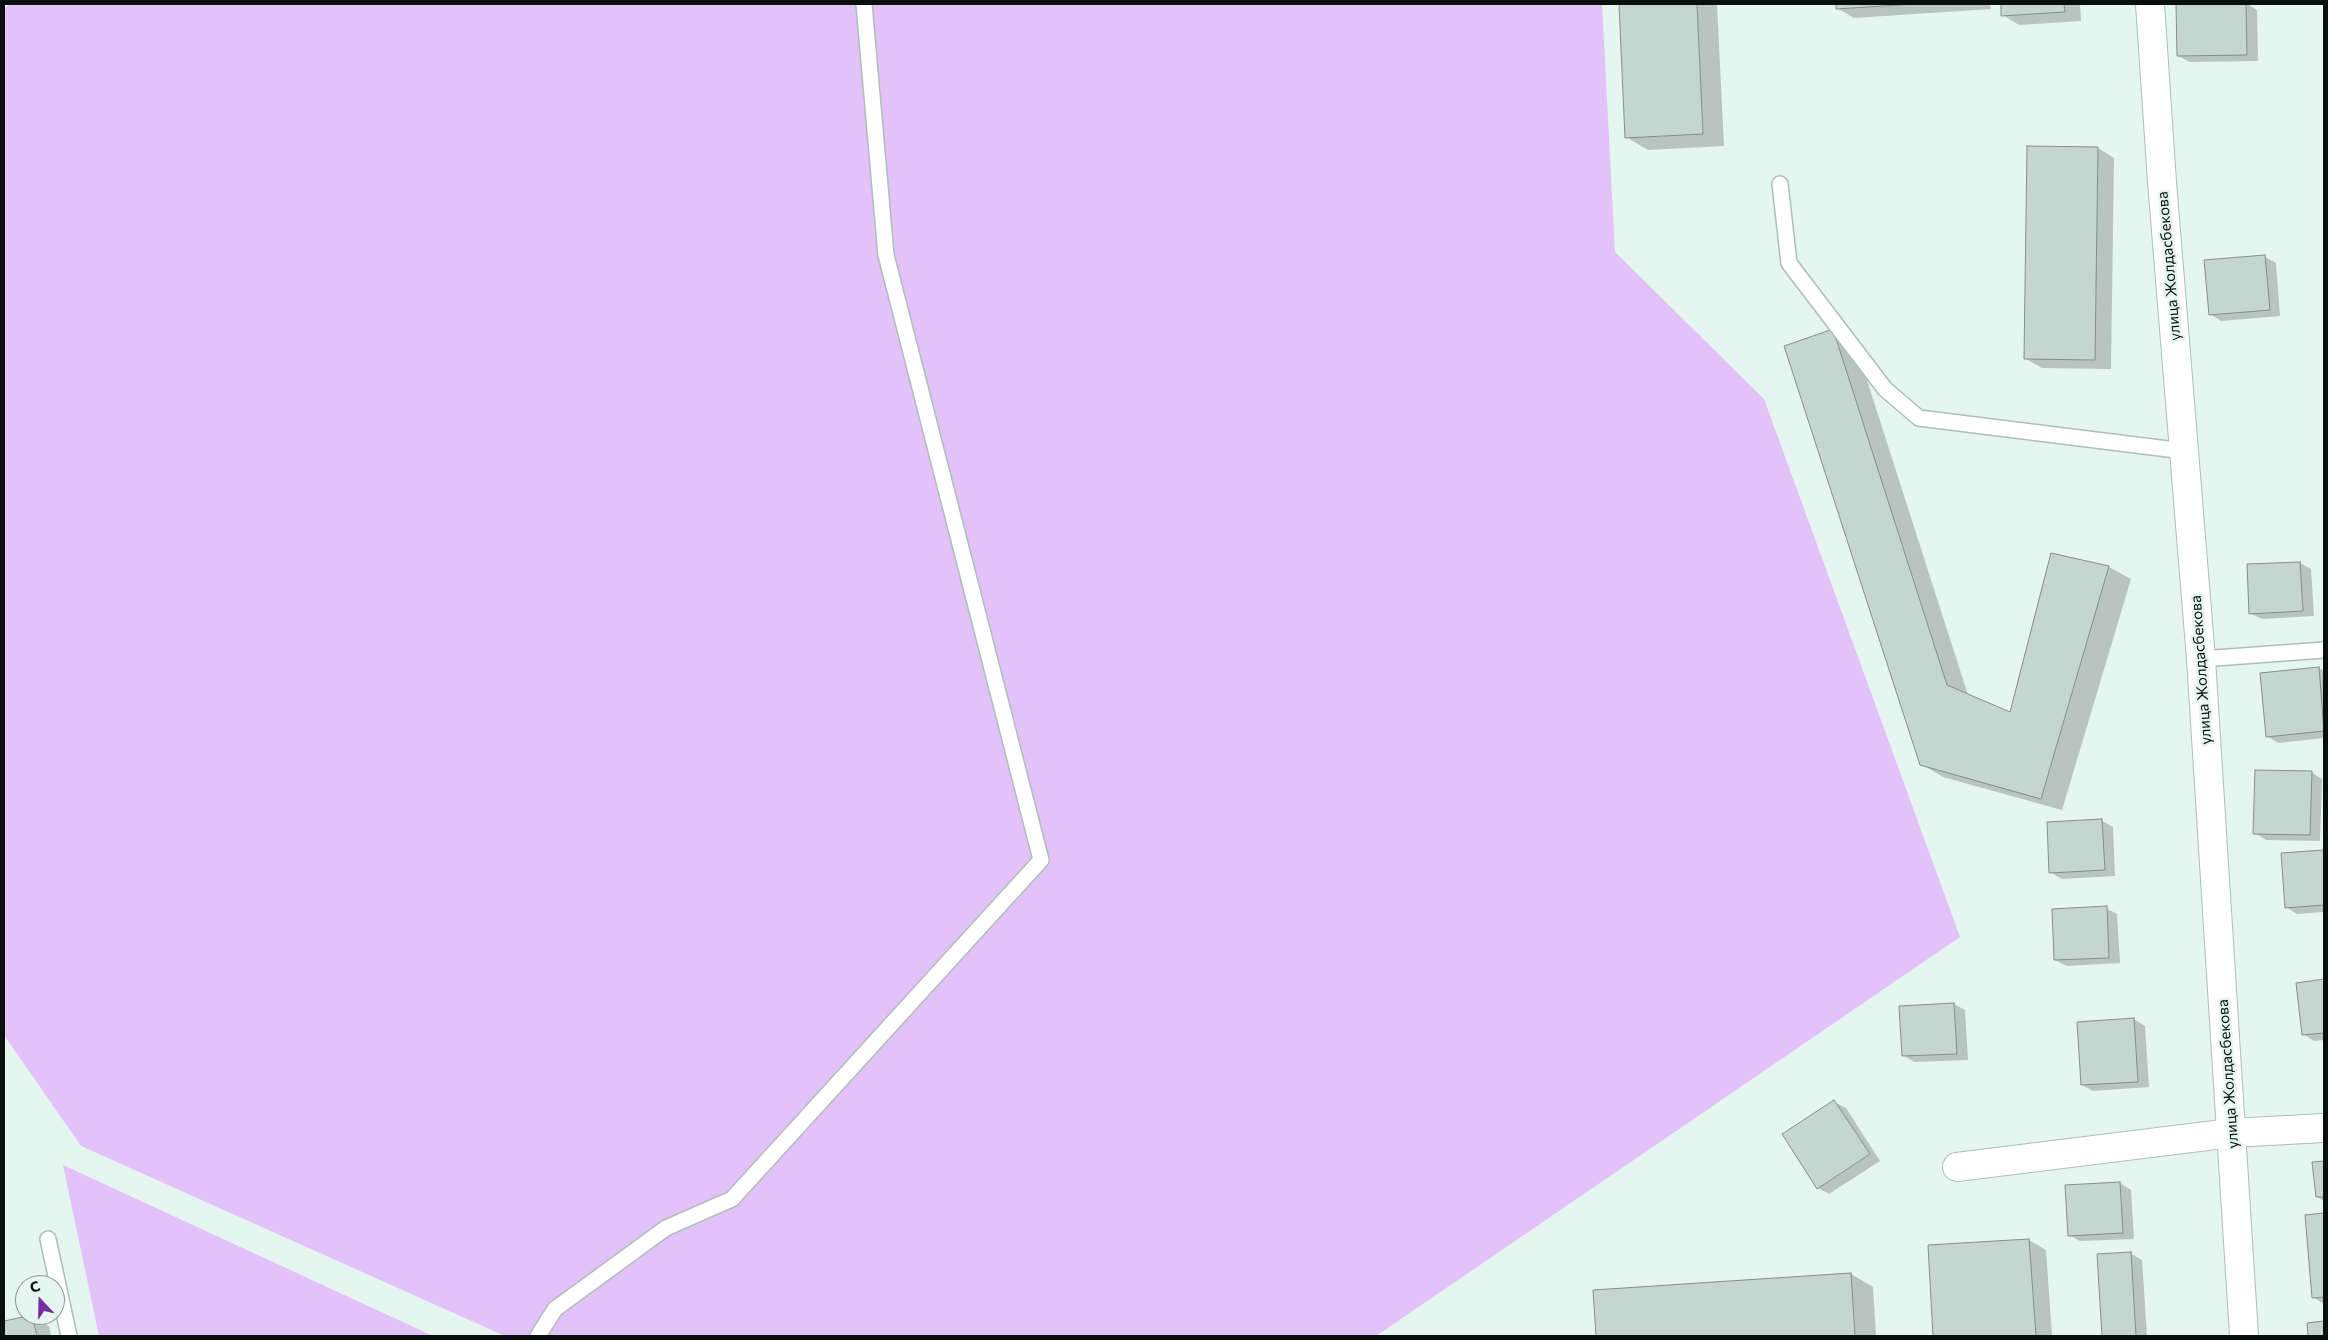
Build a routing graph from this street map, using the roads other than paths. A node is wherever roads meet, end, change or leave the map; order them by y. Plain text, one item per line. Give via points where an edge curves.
1 (864, 4) edge
2 (2150, 4) edge
3 (1780, 184) dead end
4 (2184, 451) junction
5 (2324, 650) edge
6 (2201, 659) junction
7 (2324, 1128) edge
8 (2231, 1133) junction
9 (1957, 1167) dead end
10 (48, 1239) dead end
11 (69, 1336) edge
12 (538, 1336) edge
13 (2244, 1336) edge

1 - 12 lane via 886,255 1041,860 732,1200 666,1228 555,1309
2 - 4 street, улица Жолдасбекова
3 - 4 lane via 1789,262 1885,389 1919,418
4 - 6 street, улица Жолдасбекова
5 - 6 lane
6 - 8 street, улица Жолдасбекова
7 - 8 street
8 - 9 street
8 - 13 street, улица Жолдасбекова
10 - 11 lane

